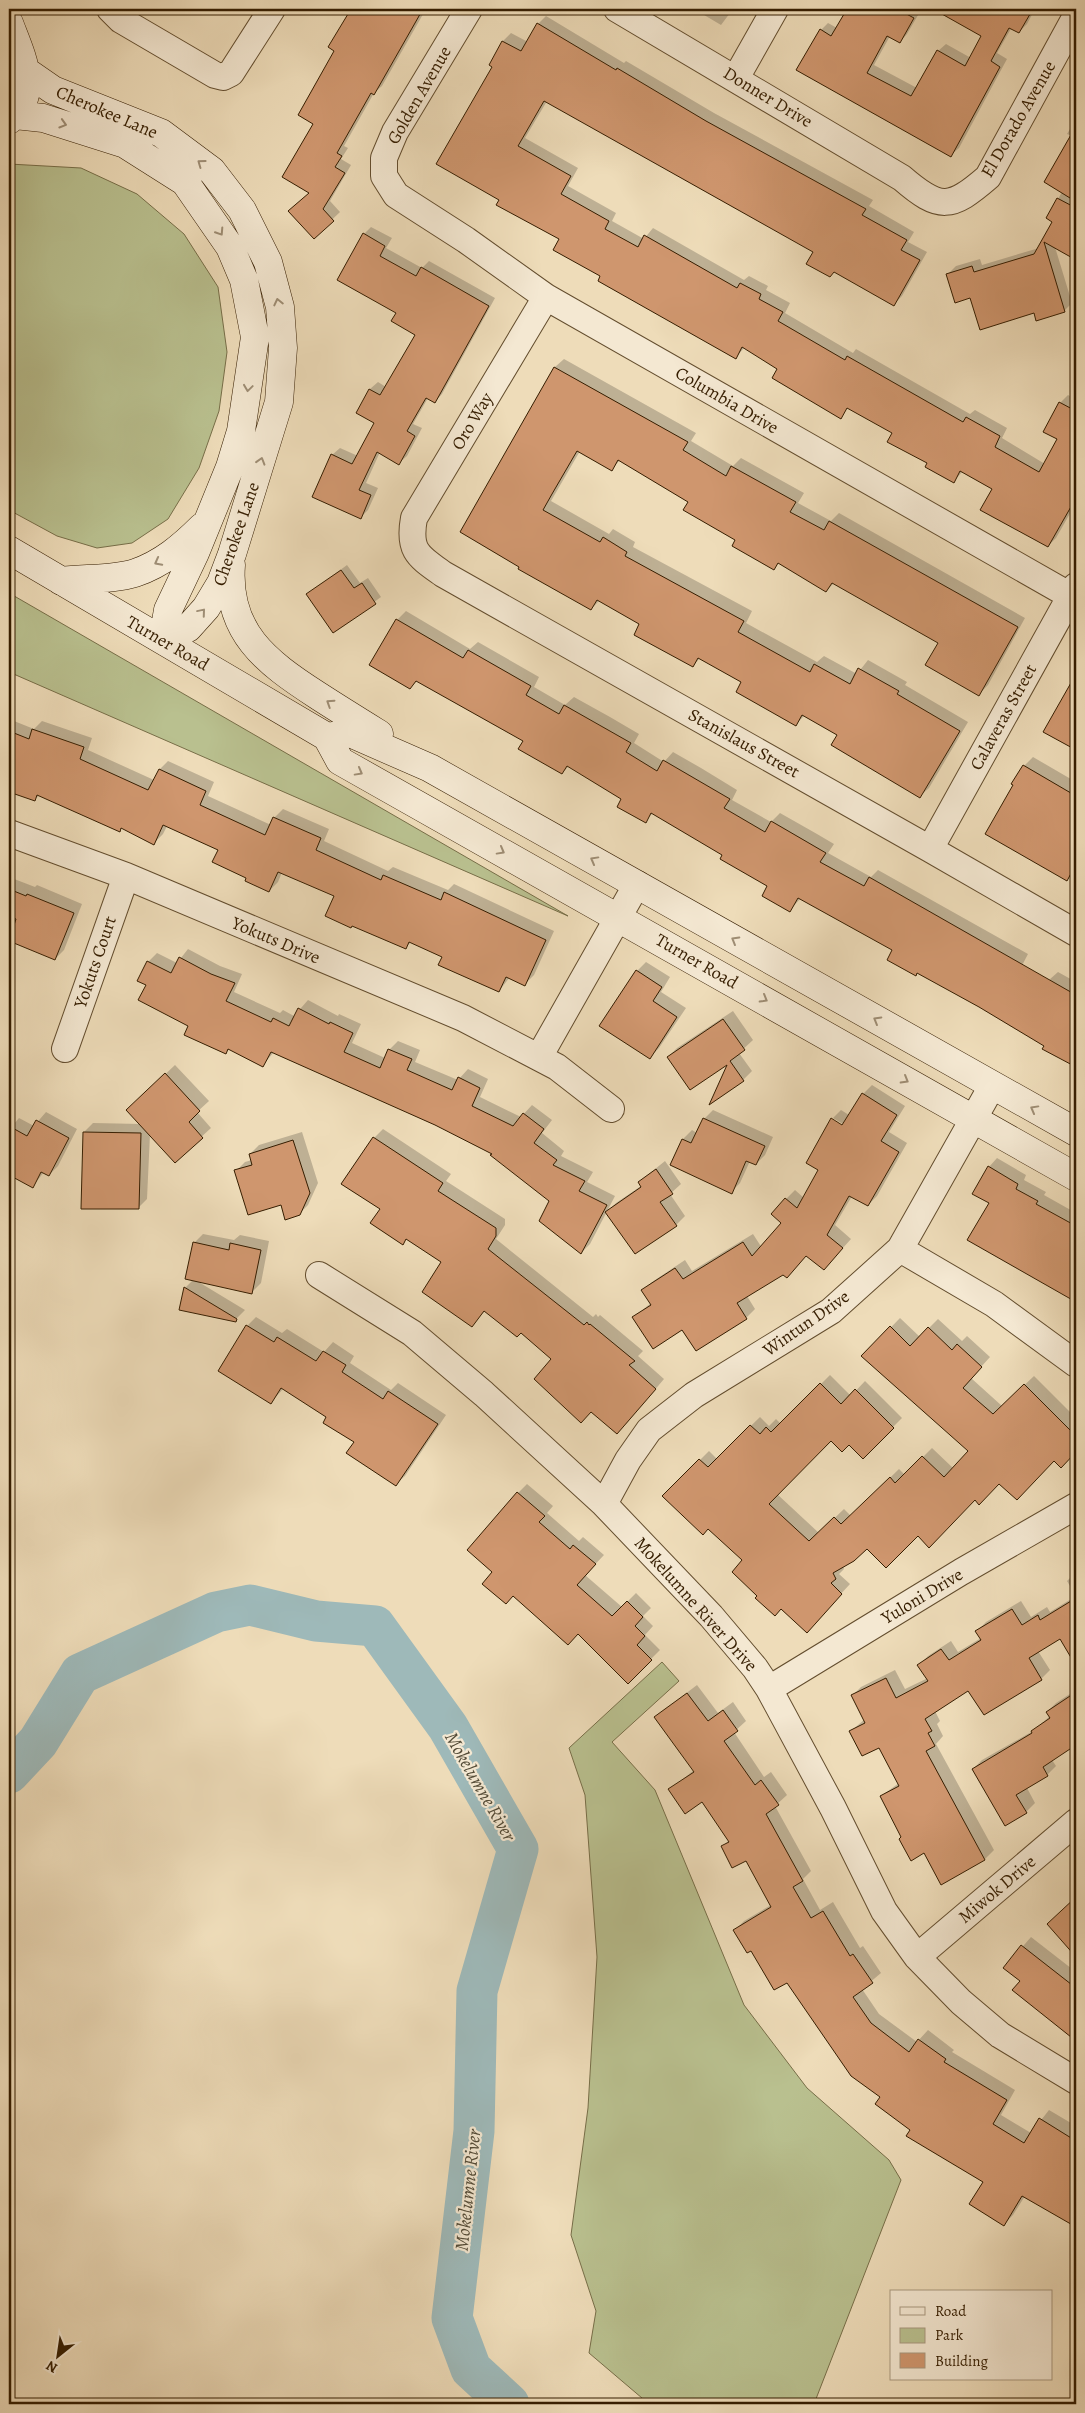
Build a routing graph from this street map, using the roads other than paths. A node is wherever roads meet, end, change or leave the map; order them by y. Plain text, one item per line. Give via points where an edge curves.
1 (110, 9) edge
2 (272, 9) edge
3 (469, 9) edge
4 (617, 9) edge
5 (775, 9) edge
6 (1076, 16) edge
7 (9, 23) edge
8 (27, 72) junction
9 (736, 78) junction
10 (12, 117) edge
11 (390, 185) joint
12 (916, 190) joint
13 (546, 297) junction
14 (208, 520) junction
15 (416, 548) joint
16 (9, 550) edge
17 (232, 554) junction
18 (61, 581) junction
19 (1074, 594) edge
20 (163, 639) junction
21 (327, 737) junction
22 (430, 768) junction
23 (9, 833) edge
24 (930, 848) junction
25 (126, 876) junction
26 (637, 884) junction
27 (619, 917) junction
28 (1076, 933) edge
29 (65, 1049) dead end
30 (539, 1057) junction
31 (992, 1086) junction
32 (611, 1109) dead end
33 (974, 1119) junction
34 (1076, 1132) edge
35 (1076, 1177) edge
36 (900, 1249) junction
37 (320, 1275) dead end
38 (1076, 1364) edge
39 (604, 1504) junction
40 (1076, 1506) edge
41 (769, 1689) junction
42 (1076, 1822) edge
43 (917, 1957) junction
44 (1076, 2081) edge

1 - 2 street via 121,20 222,77 231,73
3 - 11 street, Golden Avenue via 395,132 384,158 384,176
4 - 9 street, Donner Drive
5 - 9 street
6 - 12 street, El Dorado Avenue via 988,178 965,197 951,202 932,200
7 - 8 main road, Cherokee Lane
8 - 10 main road, Cherokee Lane via 25,95
17 -> 8 main road, Cherokee Lane via 279,402 283,348 280,307 268,262 242,210 212,171 161,133 52,90
9 - 12 street, Donner Drive via 902,178
10 -> 14 main road, Cherokee Lane via 43,118 125,144 157,163 185,182 230,247 244,280 254,337 241,432
11 - 13 street, Columbia Drive via 396,195
13 - 15 street, Oro Way via 414,518 411,538
13 - 19 street, Columbia Drive
14 -> 18 main road via 183,546 134,573
14 - 20 main road, Cherokee Lane via 168,610
15 - 24 street, Stanislaus Street via 420,557 443,574
16 - 18 main road, Turner Road
20 -> 17 main road, Cherokee Lane via 188,628 206,608 221,583
22 -> 17 main road via 288,676 251,643 232,600
18 - 20 main road, Turner Road
19 - 24 street, Calaveras Street
20 - 21 main road, Turner Road
21 - 22 main road, Turner Road via 350,733
21 -> 27 main road, Turner Road via 340,761
26 -> 22 main road, Turner Road
23 - 25 street, Yokuts Drive
24 - 28 street, Stanislaus Street
25 - 29 street, Yokuts Court
25 - 30 street, Yokuts Drive via 463,1018
26 - 27 street
31 -> 26 main road, Turner Road
27 - 30 street
27 -> 33 main road, Turner Road
30 - 32 street, Yokuts Drive
31 - 33 street, Wintun Drive
34 -> 31 main road, Turner Road
33 - 35 main road, Turner Road
33 - 36 street, Wintun Drive
36 - 38 street via 994,1304
36 - 39 street, Wintun Drive via 831,1310 694,1395 648,1430
37 - 39 street, Mokelumne River Drive via 412,1333
39 - 41 street, Mokelumne River Drive via 711,1616
40 - 41 street, Yuloni Drive
41 - 43 street, Mokelumne River Drive via 884,1911
42 - 43 street, Miwok Drive
43 - 44 street, Mokelumne River Drive via 961,2002 1000,2035

